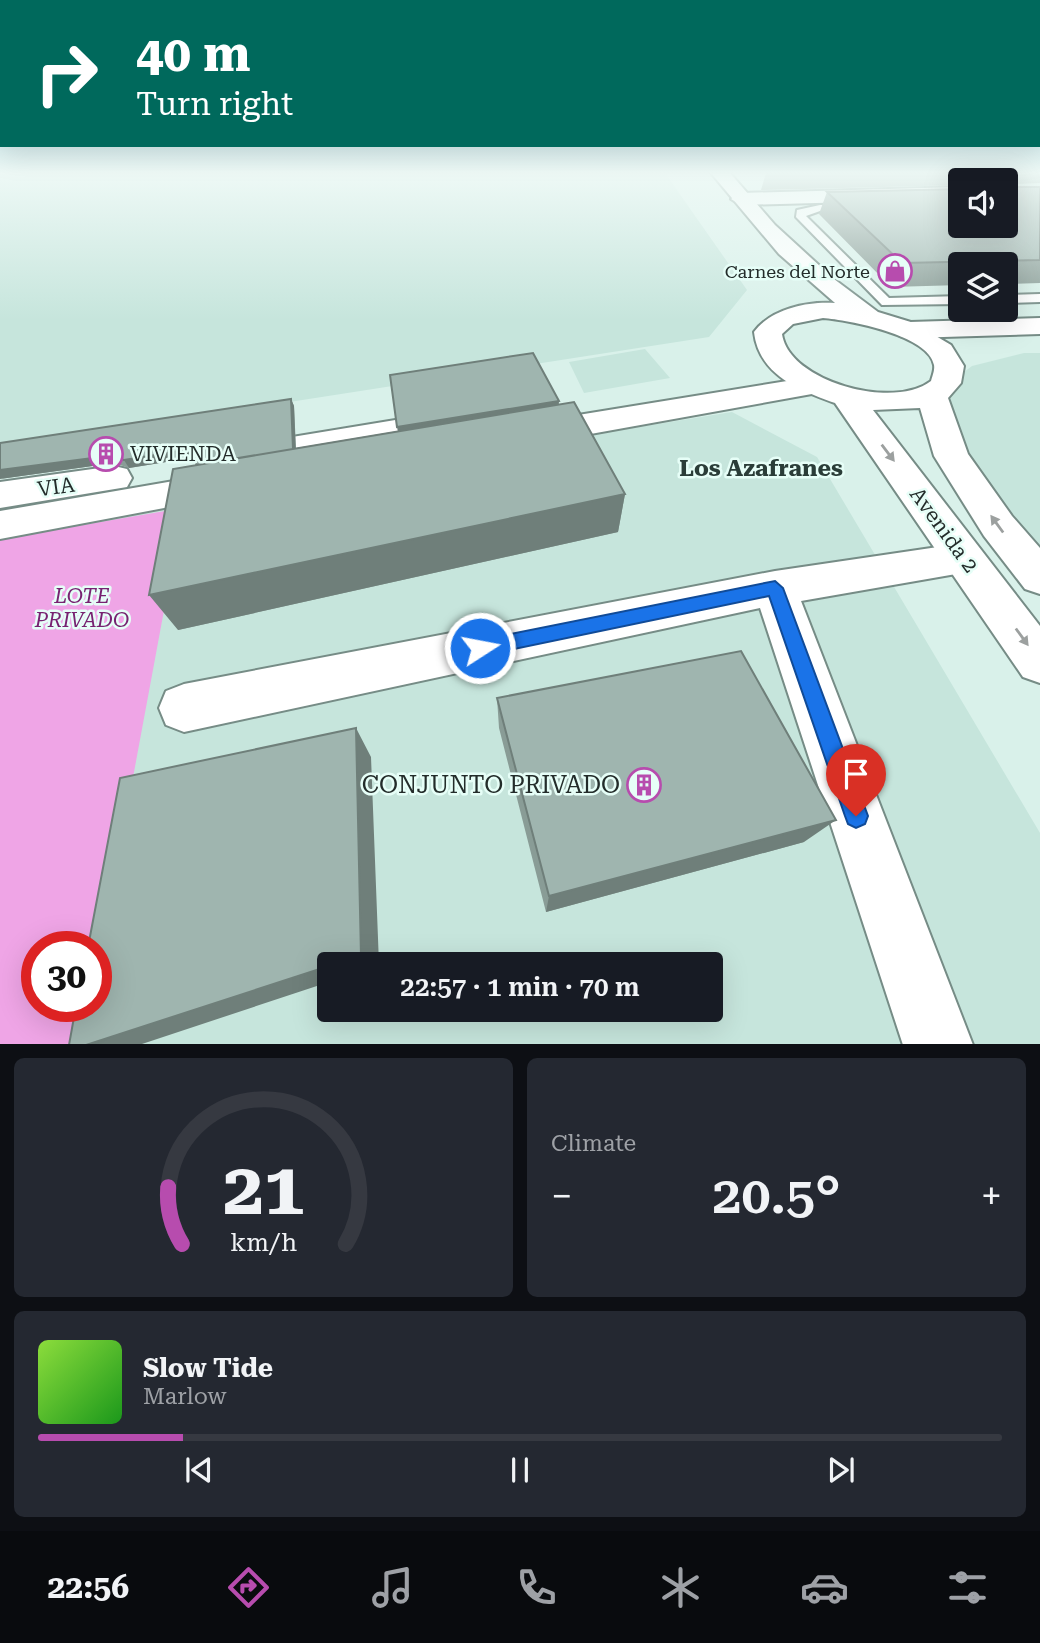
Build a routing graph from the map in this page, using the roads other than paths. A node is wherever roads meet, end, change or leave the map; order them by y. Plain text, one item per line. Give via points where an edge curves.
1 (737, 222) edge
2 (767, 222) edge
3 (805, 222) edge
4 (780, 273) dead end
5 (1040, 298) edge
6 (1018, 299) edge
7 (948, 303) edge
8 (889, 317) junction
9 (1040, 326) edge
10 (1040, 346) edge
11 (945, 359) junction
12 (817, 386) junction
13 (932, 395) junction
14 (515, 423) edge
15 (474, 430) edge
16 (126, 489) junction
17 (0, 495) edge
18 (0, 525) edge
19 (965, 559) junction
20 (1040, 577) edge
21 (775, 588) junction
22 (1040, 662) edge
23 (184, 708) dead end
24 (938, 1044) edge

1 - 4 street
2 - 8 street via 828,288
3 - 8 lane
5 - 6 lane
7 - 8 lane
8 - 9 street
8 - 11 street
8 - 12 street, Avenida 2 via 798,302 770,329 766,342 774,358
10 - 11 street
11 - 13 street via 949,373 945,385
12 - 13 street via 879,403
12 - 14 street
12 -> 19 street, Avenida 2
20 -> 13 street via 998,526 951,456
15 - 16 street
16 - 17 street, VIA
16 - 18 street
19 - 21 street
19 -> 22 street, Avenida 2
21 - 23 street
21 - 24 street

